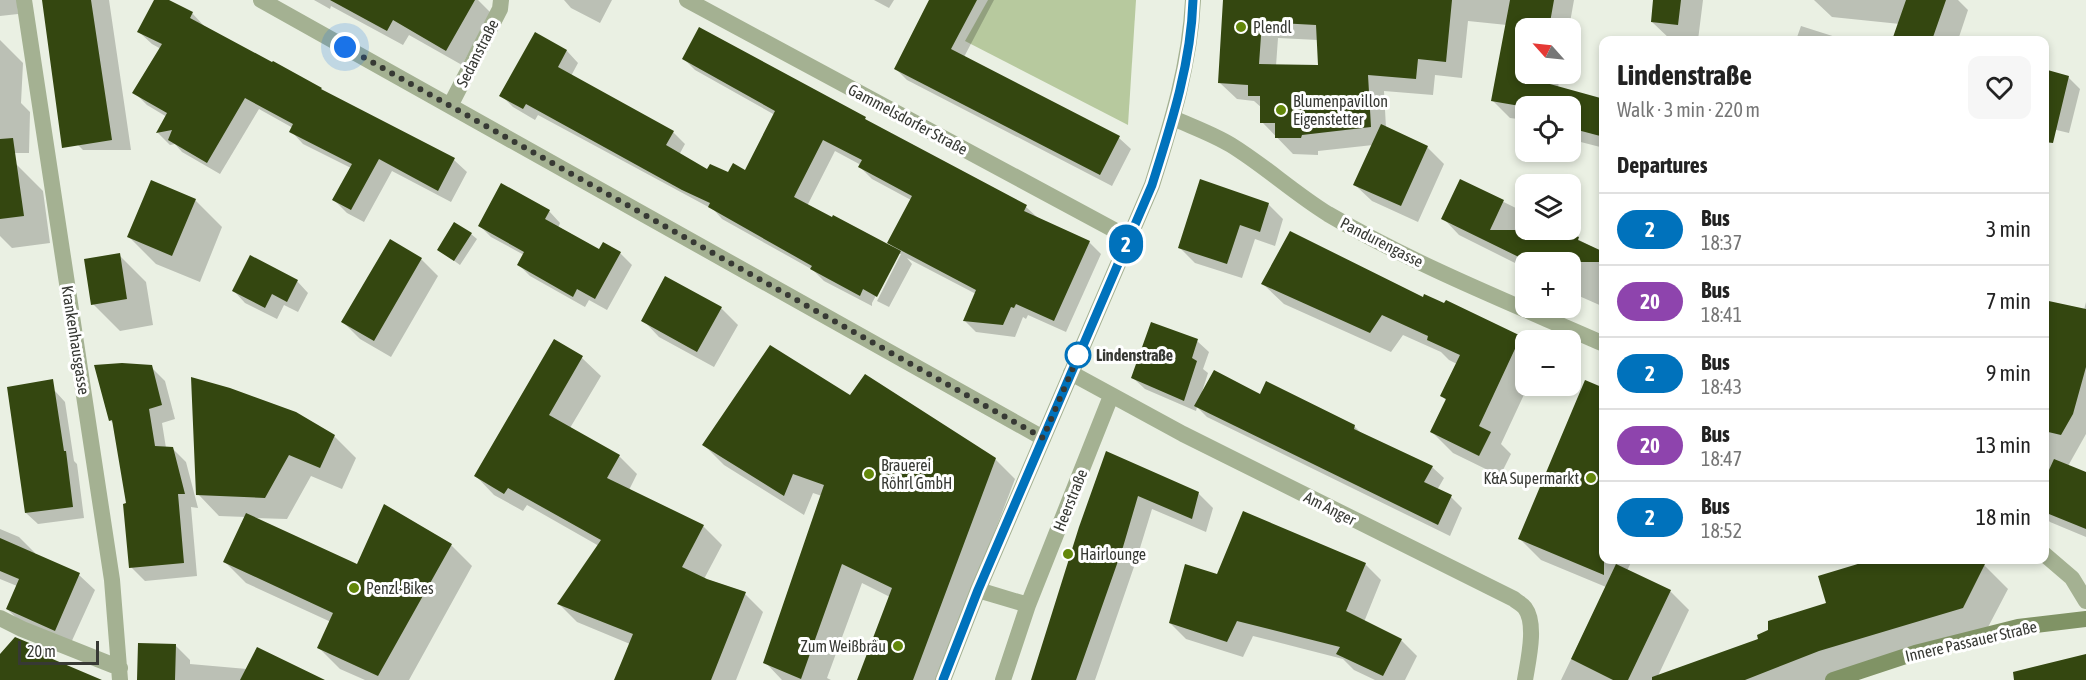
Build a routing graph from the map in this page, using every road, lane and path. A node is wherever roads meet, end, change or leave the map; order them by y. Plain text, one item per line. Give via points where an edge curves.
1 (24, 0) edge
2 (261, 0) edge
3 (501, 0) edge
4 (687, 0) edge
5 (1193, 0) edge
6 (450, 106) junction
7 (1173, 118) junction
8 (1129, 238) junction
9 (1599, 342) edge
10 (1071, 373) junction
11 (1111, 396) junction
12 (1043, 438) junction
13 (2049, 558) edge
14 (978, 590) junction
15 (2086, 601) edge
16 (1028, 605) junction
17 (0, 618) edge
18 (2086, 619) edge
19 (120, 674) edge
20 (1859, 675) edge
21 (943, 680) edge
22 (1003, 680) edge
23 (1526, 680) edge
24 (1833, 680) edge

1 - 19 street, Krankenhausgasse via 112,580
2 - 6 street
3 - 6 street, Sedanstraße via 500,9
4 - 8 street, Gammelsdorfer Straße
5 - 7 street
6 - 12 street
7 - 8 street via 1152,185
7 - 9 street, Pandurengasse via 1232,145 1297,194 1366,235
8 - 10 street
10 - 11 street, Am Anger
10 - 12 street
11 - 16 street, Heerstraße
11 - 23 street, Am Anger via 1514,599 1525,607 1531,619
12 - 14 street
13 - 15 street via 2072,578
14 - 16 street
14 - 21 street
16 - 22 street, Heerstraße
17 - 19 street
18 - 20 main road, Innere Passauer Straße via 2018,627 1915,652
20 - 24 main road, Innere Passauer Straße

